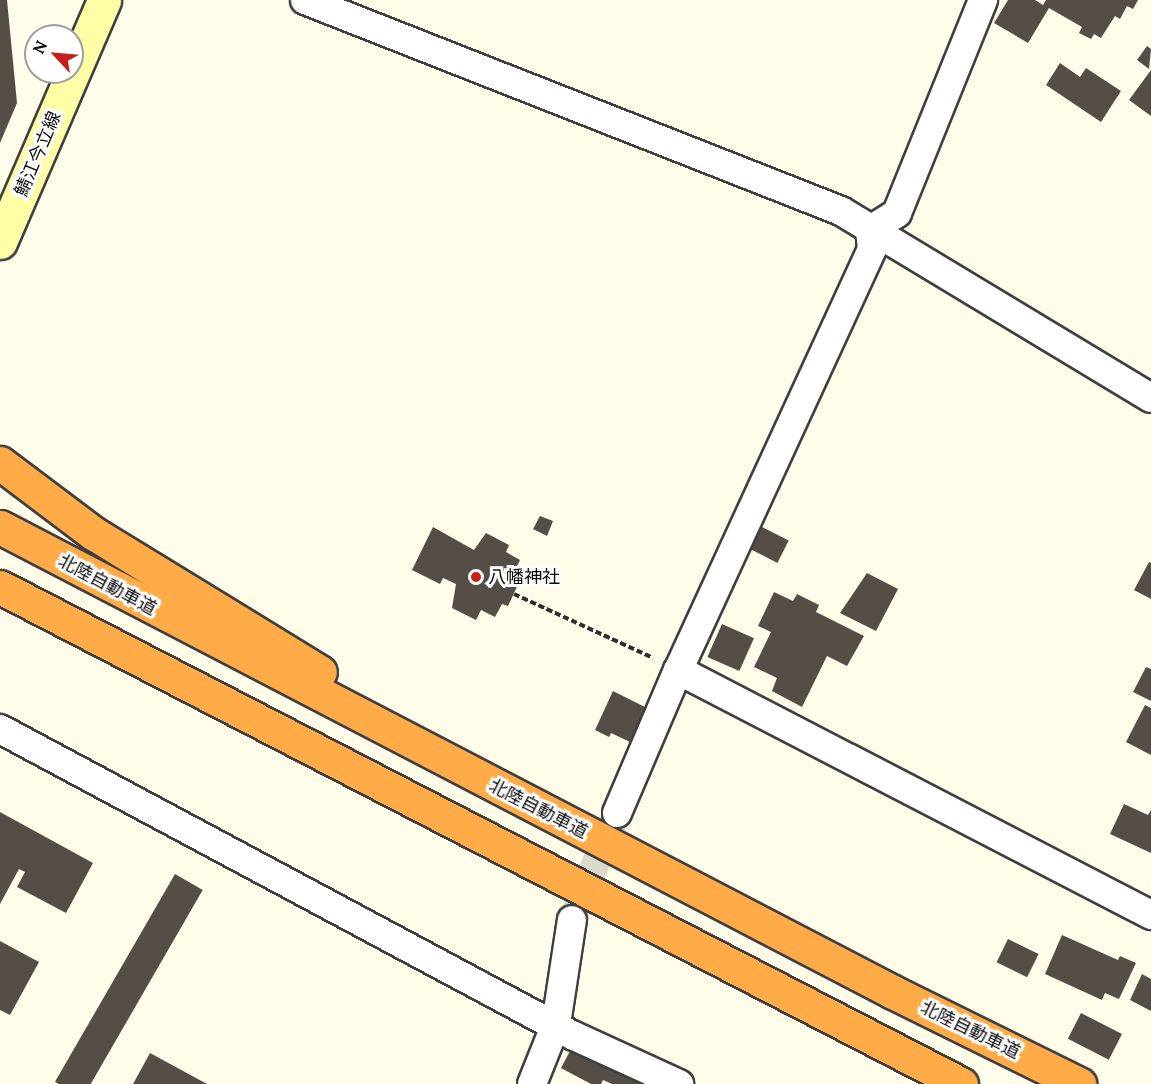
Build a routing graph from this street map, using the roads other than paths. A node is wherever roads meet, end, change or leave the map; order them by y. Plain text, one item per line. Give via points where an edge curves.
1 (104, 0) edge
2 (305, 0) edge
3 (983, 0) edge
4 (870, 230) junction
5 (0, 242) edge
6 (1151, 398) edge
7 (0, 463) edge
8 (0, 527) edge
9 (0, 587) edge
10 (0, 593) edge
11 (82, 632) junction
12 (678, 670) junction
13 (0, 729) edge
14 (617, 813) tunnel mouth
15 (1151, 915) edge
16 (572, 920) tunnel mouth
17 (893, 992) junction
18 (556, 1024) junction
19 (947, 1077) edge
20 (531, 1084) edge
21 (679, 1084) edge
22 (1079, 1084) edge

1 - 5 main road, 鯖江今立線
2 - 4 street via 841,212
3 - 4 street via 897,213
4 - 6 street
4 - 12 street via 872,249
7 - 17 highway via 93,533 291,656 708,882
8 - 17 highway, 北陸自動車道
9 - 11 highway
10 - 11 highway
11 - 19 highway
12 - 14 street
12 - 15 street
13 - 18 street
16 - 18 street
17 - 22 highway, 北陸自動車道
18 - 20 street
18 - 21 street

